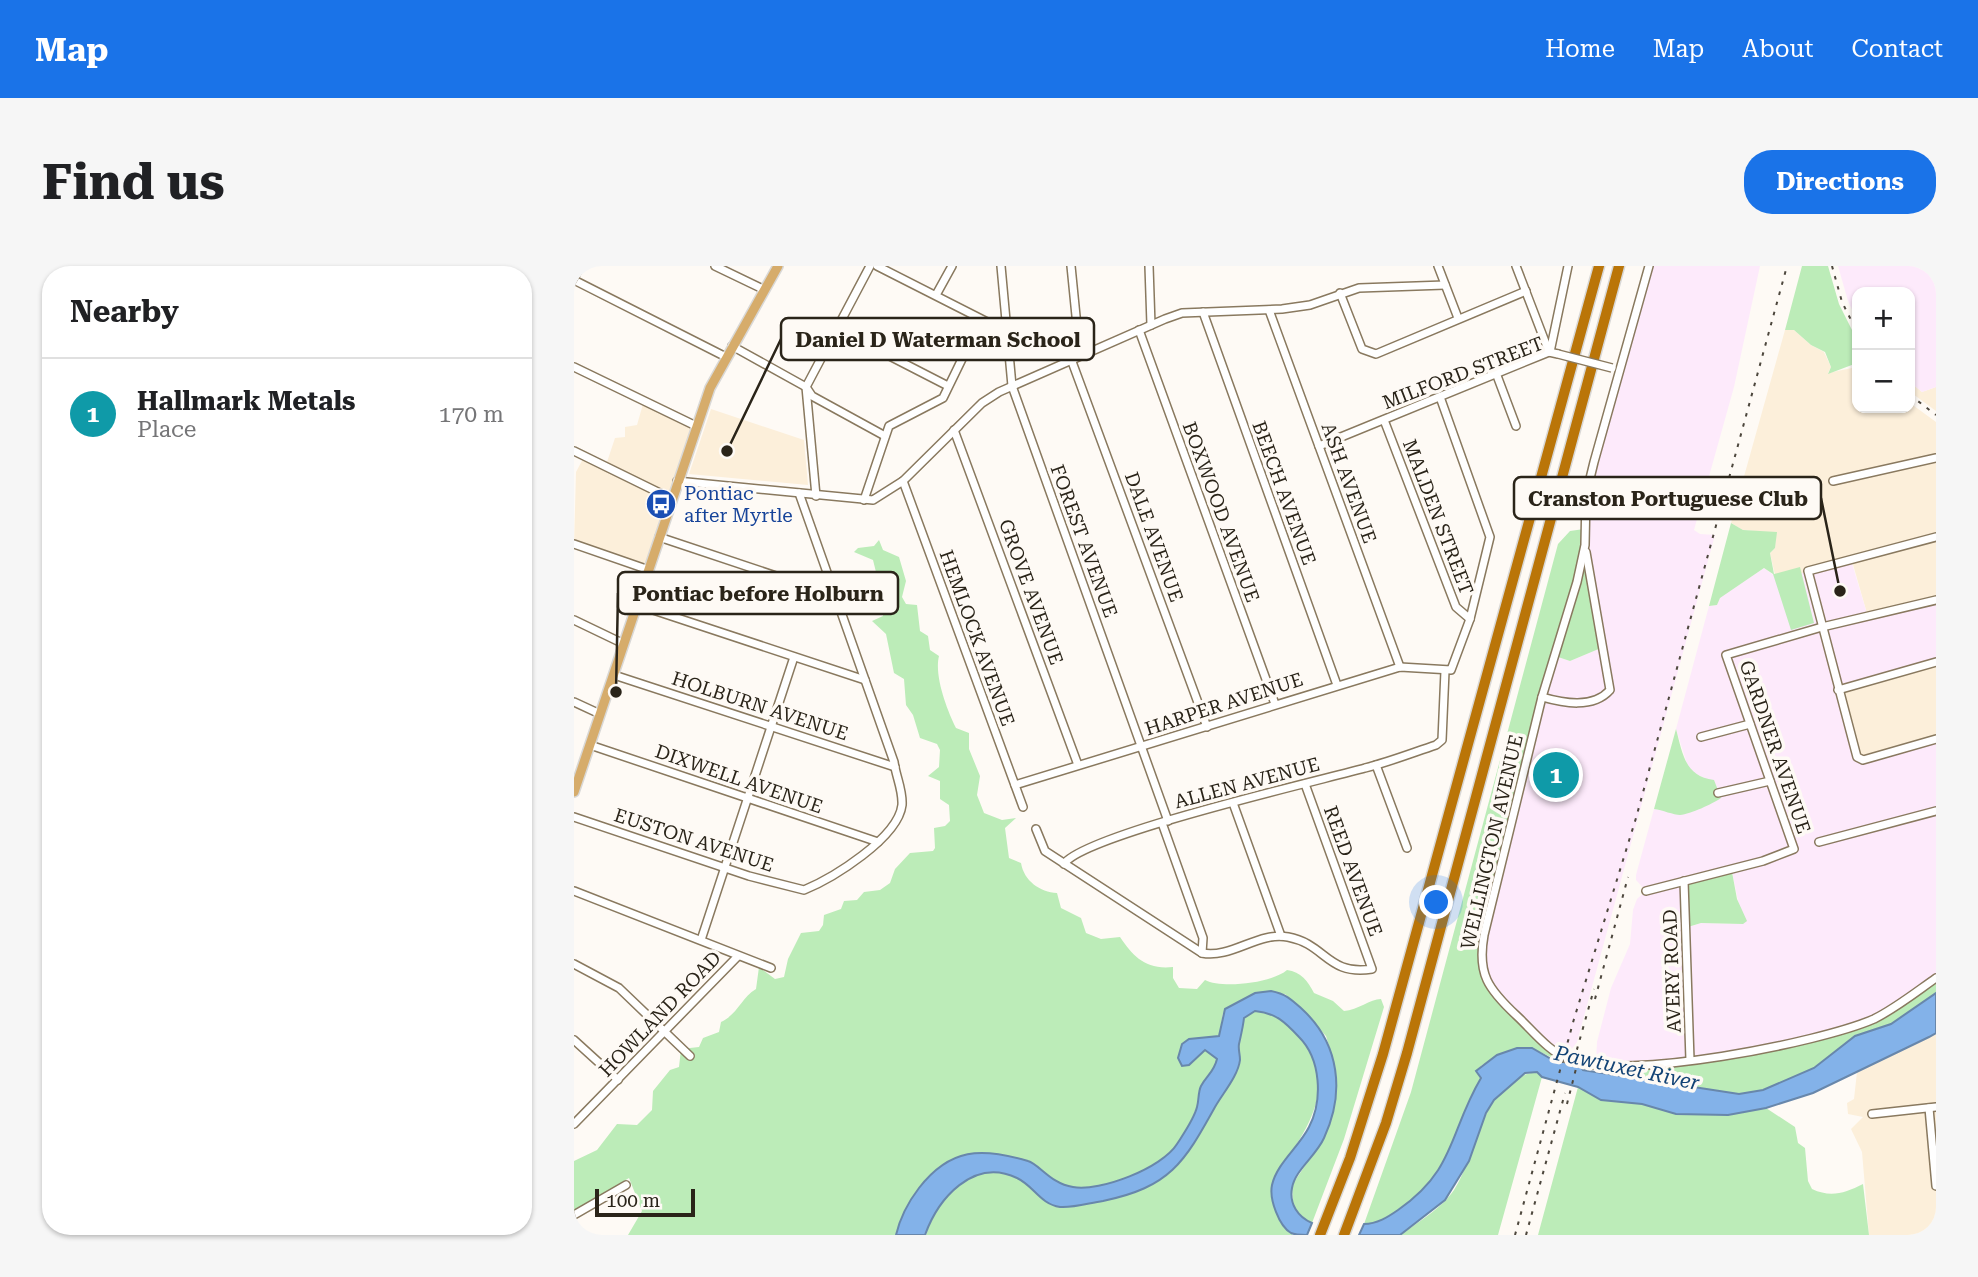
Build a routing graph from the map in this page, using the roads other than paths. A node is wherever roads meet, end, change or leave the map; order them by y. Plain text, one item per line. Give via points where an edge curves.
1 (580, 266) edge
2 (715, 266) edge
3 (779, 266) edge
4 (870, 266) edge
5 (877, 266) edge
6 (951, 266) edge
7 (1001, 266) edge
8 (1071, 266) edge
9 (1149, 266) edge
10 (1438, 266) edge
11 (1516, 266) edge
12 (1569, 266) edge
13 (1599, 266) edge
14 (1619, 266) edge
15 (1650, 266) edge
16 (574, 279) edge
17 (1445, 285) junction
18 (765, 290) junction
19 (1526, 291) junction
20 (1340, 293) junction
21 (936, 295) junction
22 (1269, 310) junction
23 (1203, 312) junction
24 (1458, 318) junction
25 (981, 320) junction
26 (1151, 325) junction
27 (836, 330) junction
28 (1139, 330) junction
29 (1007, 332) junction
30 (732, 346) junction
31 (1554, 353) junction
32 (726, 357) junction
33 (1075, 357) junction
34 (574, 367) edge
35 (1621, 371) junction
36 (1496, 373) junction
37 (948, 386) junction
38 (1012, 386) junction
39 (806, 387) junction
40 (1440, 397) junction
41 (1384, 420) junction
42 (696, 426) junction
43 (1516, 426) dead end
44 (954, 430) junction
45 (885, 436) junction
46 (1319, 446) junction
47 (574, 451) edge
48 (1936, 458) edge
49 (677, 481) junction
50 (903, 481) junction
51 (1833, 481) dead end
52 (799, 493) junction
53 (816, 496) junction
54 (671, 499) junction
55 (864, 500) junction
56 (659, 537) junction
57 (1936, 537) edge
58 (574, 544) edge
59 (1584, 545) junction
60 (649, 570) junction
61 (836, 596) junction
62 (1936, 600) edge
63 (638, 605) junction
64 (574, 620) edge
65 (1470, 620) junction
66 (1822, 627) junction
67 (624, 645) junction
68 (793, 657) junction
69 (1936, 662) edge
70 (1400, 667) junction
71 (1445, 671) junction
72 (614, 675) junction
73 (865, 680) junction
74 (1337, 685) junction
75 (1838, 690) junction
76 (1542, 697) junction
77 (574, 702) edge
78 (1275, 704) junction
79 (600, 715) junction
80 (1750, 724) junction
81 (771, 726) junction
82 (1207, 727) junction
83 (1701, 737) dead end
84 (1936, 739) edge
85 (590, 745) junction
86 (1143, 746) junction
87 (1078, 765) junction
88 (1376, 765) junction
89 (895, 767) junction
90 (1770, 781) junction
91 (1305, 784) junction
92 (1015, 785) junction
93 (574, 792) edge
94 (1718, 793) dead end
95 (747, 799) junction
96 (1233, 803) junction
97 (1023, 807) dead end
98 (1936, 811) edge
99 (574, 817) edge
100 (1165, 822) junction
101 (1036, 829) dead end
102 (878, 842) junction
103 (1819, 842) dead end
104 (1407, 848) dead end
105 (1064, 864) junction
106 (725, 867) junction
107 (1684, 881) junction
108 (574, 891) edge
109 (1646, 891) dead end
110 (1281, 936) junction
111 (701, 940) junction
112 (1202, 953) junction
113 (738, 956) junction
114 (574, 964) edge
115 (771, 968) dead end
116 (1936, 978) edge
117 (666, 1032) junction
118 (574, 1040) edge
119 (690, 1056) dead end
120 (1690, 1060) junction
121 (618, 1080) junction
122 (1933, 1107) edge
123 (1872, 1114) dead end
124 (574, 1124) edge
125 (626, 1185) dead end
126 (1936, 1186) edge
127 (574, 1215) edge
128 (1320, 1235) edge
129 (1344, 1235) edge

1 - 16 street
2 - 18 street
3 - 18 main road
4 - 27 street
5 - 21 street
6 - 21 street
7 - 29 street, FOREST AVENUE
8 - 33 street, DALE AVENUE
9 - 26 street
10 - 17 street
11 - 19 street
12 - 31 street
13 - 128 highway via 1383,1054
14 - 129 highway via 1397,1089
15 - 35 street, WELLINGTON AVENUE
16 - 32 street
17 - 20 street via 1359,288
17 - 24 street
18 - 30 main road
19 - 24 street
19 - 31 street
20 - 22 street via 1310,305
20 - 24 street via 1362,349 1368,353
21 - 25 street
22 - 23 street
22 - 46 street, ASH AVENUE
23 - 26 street
23 - 74 street, BEECH AVENUE
25 - 29 street
25 - 37 street
26 - 28 street
27 - 37 street
27 - 39 street
28 - 33 street
28 - 78 street, BOXWOOD AVENUE
29 - 38 street, FOREST AVENUE
30 - 32 main road
30 - 39 street
31 - 35 street, MILFORD STREET, bridge
31 - 36 street, MILFORD STREET
32 - 42 main road
33 - 38 street
33 - 82 street, DALE AVENUE
34 - 42 street
35 - 59 street, WELLINGTON AVENUE via 1586,495
36 - 40 street, MILFORD STREET
36 - 43 street
37 - 45 street via 938,403 894,424
38 - 44 street via 982,403
38 - 86 street, FOREST AVENUE
39 - 45 street via 813,396
39 - 53 street
40 - 41 street, MILFORD STREET
40 - 65 street via 1490,537
41 - 46 street, MILFORD STREET
41 - 65 street, MALDEN STREET via 1456,607
42 - 49 main road
44 - 50 street
44 - 87 street, GROVE AVENUE
45 - 55 street
46 - 70 street, ASH AVENUE
47 - 54 street
48 - 51 street
49 - 52 street
49 - 54 main road
50 - 55 street via 879,497
50 - 92 street, HEMLOCK AVENUE
52 - 53 street
52 - 61 street
53 - 55 street
54 - 56 main road
56 - 60 main road
56 - 61 street
57 - 66 street via 1808,571
58 - 60 street
59 - 76 street, WELLINGTON AVENUE via 1576,589
59 - 76 street via 1610,690 1572,704
60 - 63 main road
61 - 73 street
62 - 66 street
63 - 67 main road
63 - 68 street
64 - 67 street
65 - 71 street via 1451,670
66 - 75 street
66 - 80 street, GARDNER AVENUE via 1726,655
67 - 72 main road
68 - 73 street
68 - 81 street
69 - 75 street
70 - 71 street, HARPER AVENUE
70 - 74 street, HARPER AVENUE
71 - 88 street, ALLEN AVENUE via 1442,740
72 - 79 main road
72 - 81 street, HOLBURN AVENUE
73 - 89 street
74 - 78 street, HARPER AVENUE
75 - 84 street via 1857,757
76 - 120 street, WELLINGTON AVENUE via 1479,960 1488,985 1532,1031 1569,1059 1595,1065
77 - 79 street
78 - 82 street, HARPER AVENUE
79 - 85 main road
80 - 83 street
80 - 90 street, GARDNER AVENUE
81 - 89 street, HOLBURN AVENUE
81 - 95 street
82 - 86 street, HARPER AVENUE
85 - 93 main road
85 - 95 street, DIXWELL AVENUE
86 - 87 street, HARPER AVENUE
86 - 100 street, FOREST AVENUE
87 - 92 street, HARPER AVENUE
88 - 91 street, ALLEN AVENUE
88 - 104 street
89 - 102 street via 902,795 900,814
90 - 94 street
90 - 107 street, GARDNER AVENUE via 1794,849
91 - 96 street, ALLEN AVENUE
91 - 110 street, REED AVENUE via 1372,969 1343,970 1303,941
92 - 97 street, HEMLOCK AVENUE
95 - 102 street, DIXWELL AVENUE
95 - 106 street
96 - 100 street, ALLEN AVENUE
96 - 110 street
98 - 103 street
99 - 106 street, EUSTON AVENUE
100 - 105 street, ALLEN AVENUE via 1069,856
100 - 112 street, FOREST AVENUE via 1203,938
101 - 105 street via 1045,851
102 - 106 street, EUSTON AVENUE via 804,890
105 - 112 street
106 - 111 street
107 - 109 street
107 - 120 street, AVERY ROAD
108 - 111 street
110 - 112 street via 1215,955
111 - 113 street
113 - 115 street
113 - 117 street, HOWLAND ROAD
114 - 117 street via 612,982
116 - 120 street, WELLINGTON AVENUE via 1871,1020 1797,1042
117 - 119 street
117 - 121 street, HOWLAND ROAD
118 - 121 street
121 - 124 street, HOWLAND ROAD
122 - 123 street
122 - 126 street
125 - 127 street

